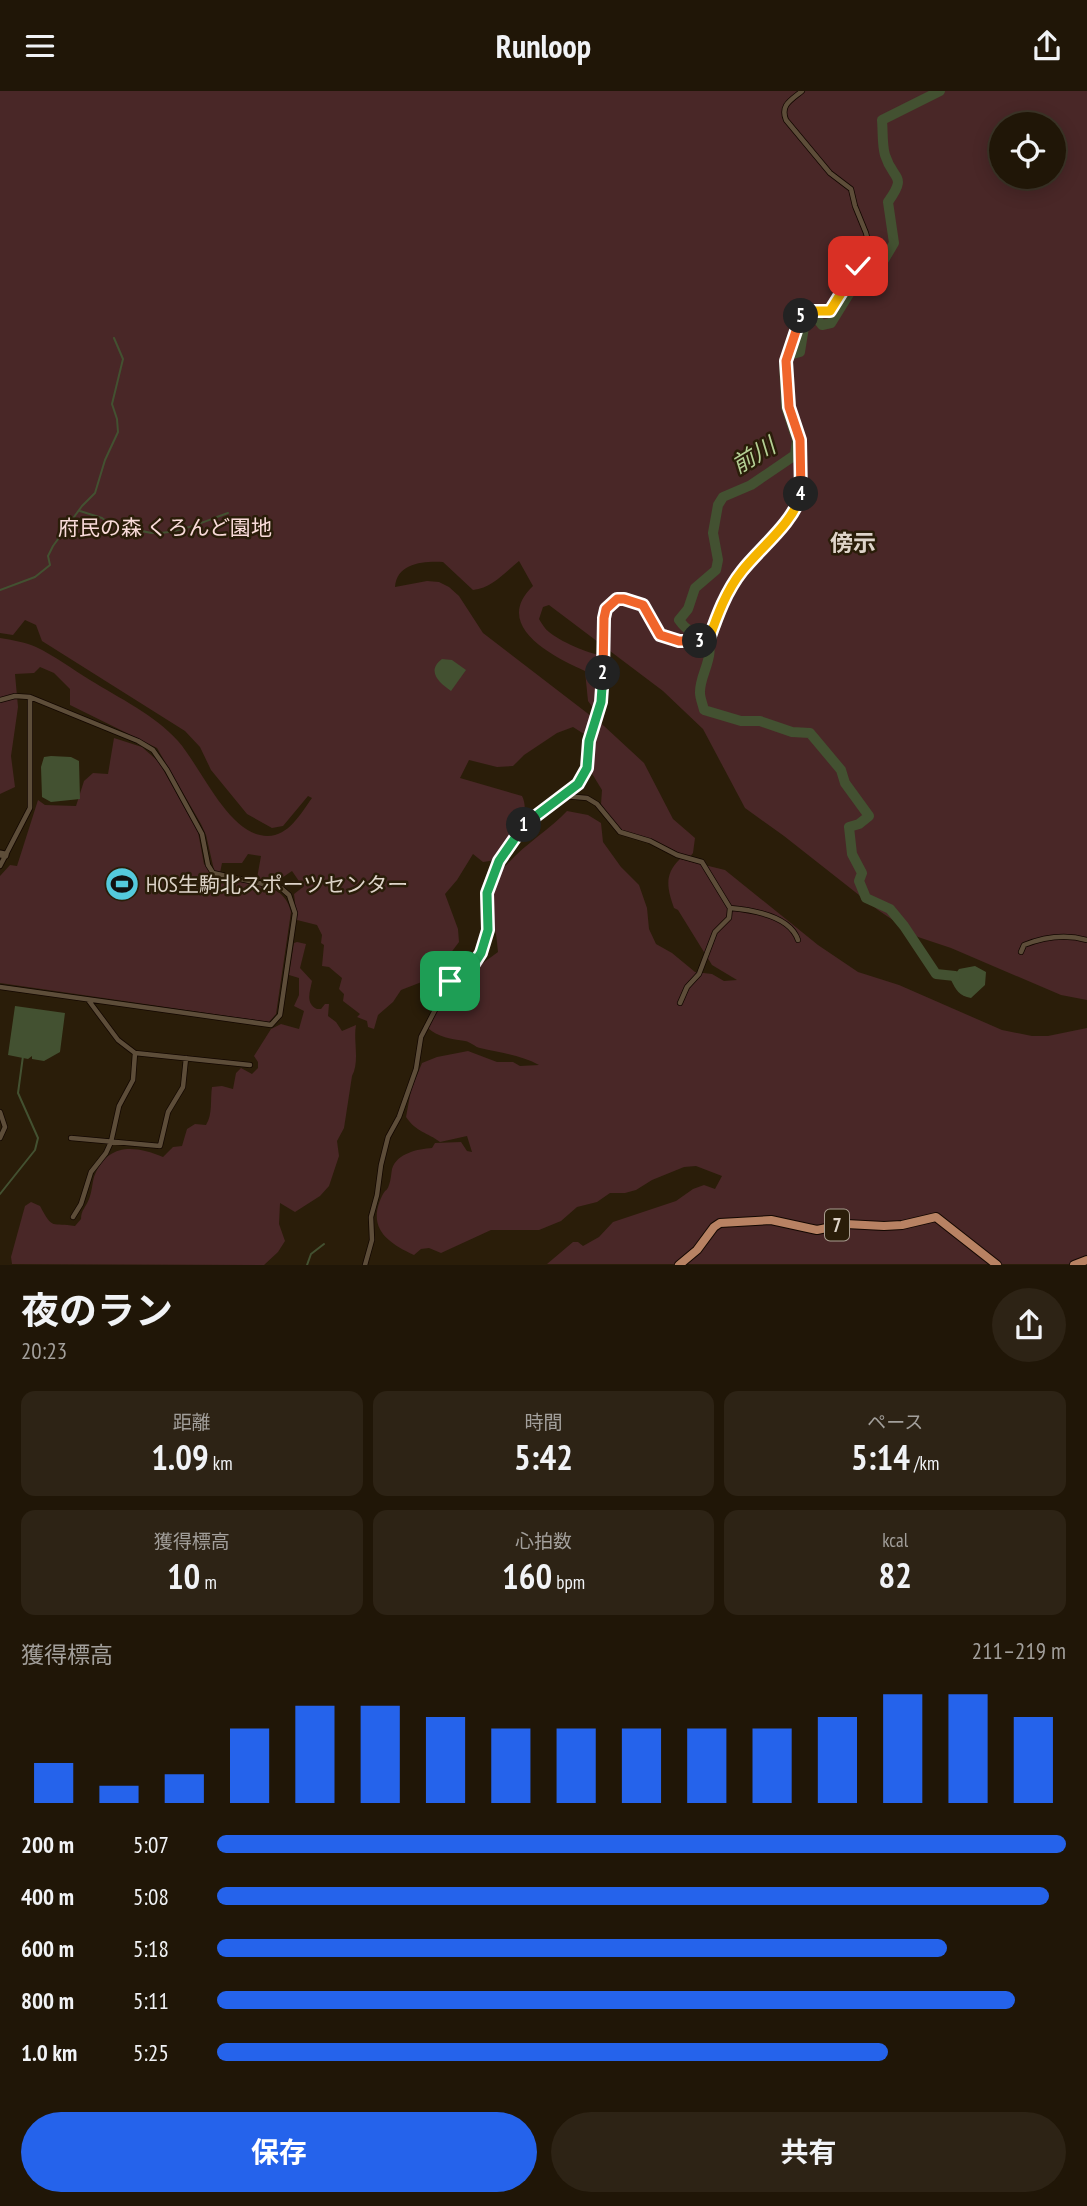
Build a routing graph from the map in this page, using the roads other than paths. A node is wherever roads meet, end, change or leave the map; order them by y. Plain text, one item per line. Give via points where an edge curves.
1 (802, 91) edge
2 (30, 697) junction
3 (0, 700) edge
4 (563, 796) junction
5 (3, 854) edge
6 (0, 866) edge
7 (730, 908) junction
8 (798, 940) dead end
9 (1087, 940) edge
10 (1021, 952) dead end
11 (0, 987) edge
12 (89, 1001) junction
13 (680, 1003) dead end
14 (135, 1053) junction
15 (186, 1058) junction
16 (250, 1065) dead end
17 (0, 1112) edge
18 (0, 1138) edge
19 (71, 1138) dead end
20 (111, 1142) junction
21 (73, 1217) dead end
22 (1087, 1260) edge
23 (365, 1265) edge
24 (679, 1265) edge
25 (997, 1265) edge
26 (1074, 1265) edge

1 - 4 street via 782,112 830,173 851,189 868,241 833,308 807,311 799,318 786,358 789,407 800,440 799,503 740,573 707,640 664,638 656,633 643,605 624,599 612,602 604,618 603,692 589,741 587,768 578,784
2 - 3 street
2 - 5 street via 30,808
2 - 12 street via 153,750 202,834 213,873 275,885 289,895 294,906 279,1015 271,1025
4 - 7 street via 587,798 620,832 702,862
4 - 23 street via 529,820 499,861 487,893 488,930 481,953 472,967 450,981 421,1037 416,1069 388,1137
5 - 6 street
7 - 8 street via 783,919
7 - 13 street via 729,918 715,932 699,974
9 - 10 street via 1040,938 1024,945
11 - 12 street
12 - 14 street
14 - 15 street
14 - 20 street via 133,1080 118,1106
15 - 16 street
15 - 20 street via 183,1087 168,1112 160,1146
17 - 18 street via 5,1127
19 - 20 street
20 - 21 street via 91,1172
22 - 26 main road
24 - 25 main road, 7 via 720,1223 771,1220 817,1230 846,1224 902,1225 931,1216 948,1224

